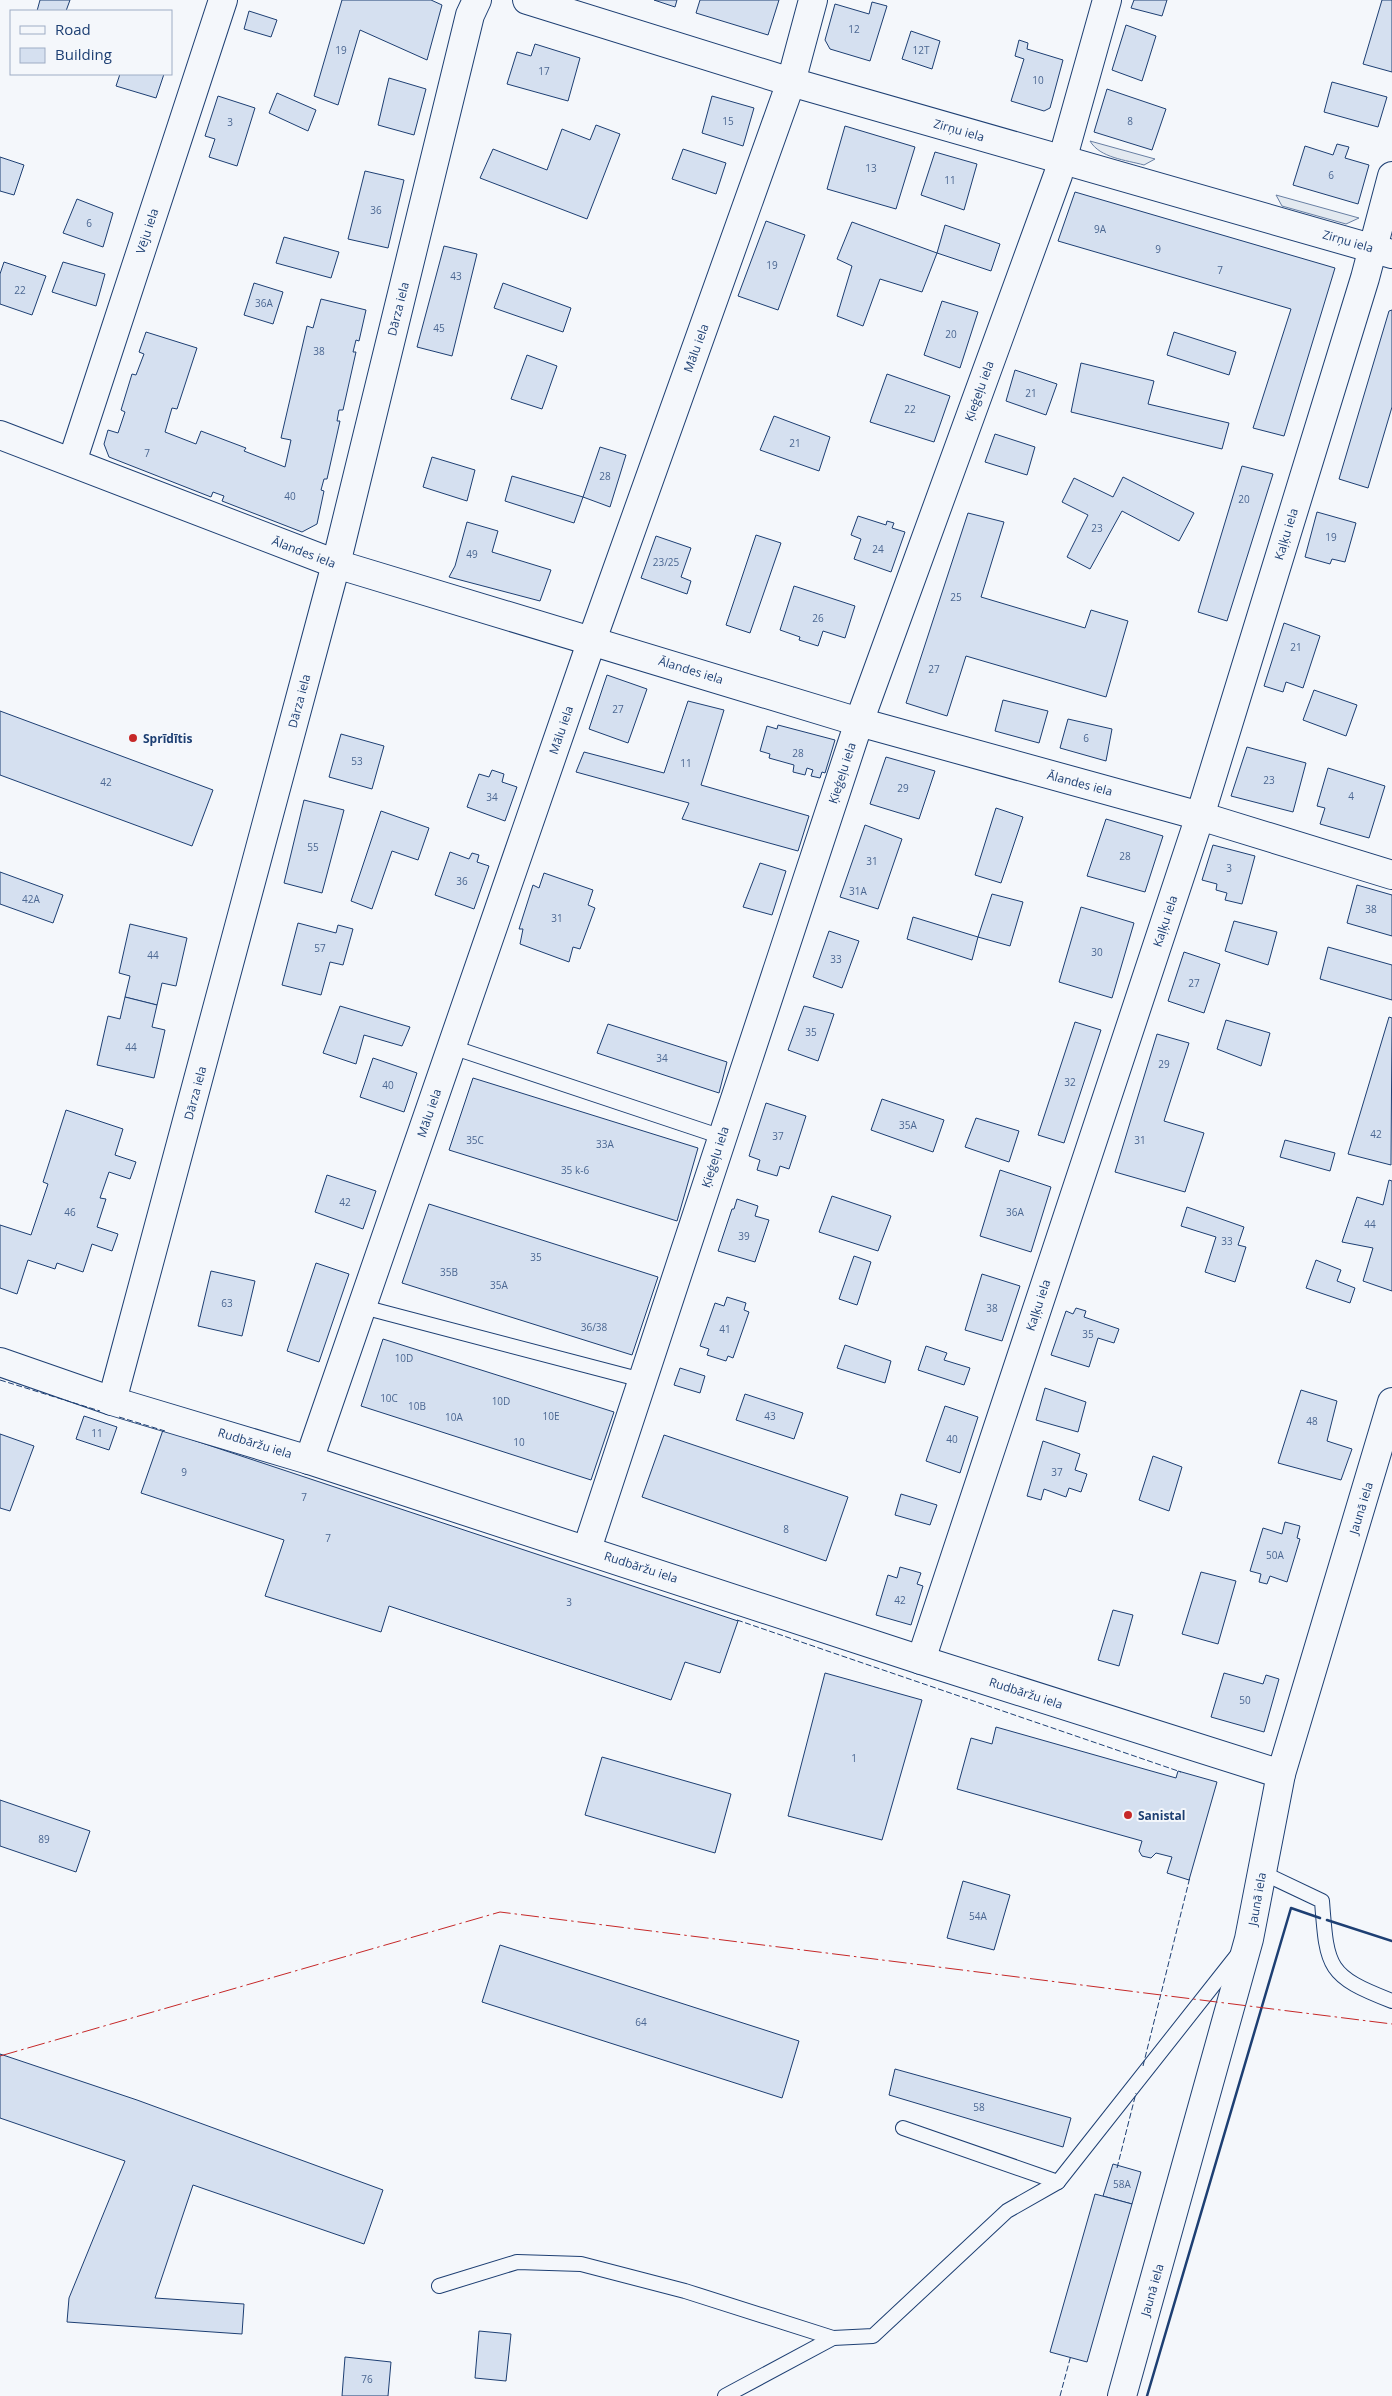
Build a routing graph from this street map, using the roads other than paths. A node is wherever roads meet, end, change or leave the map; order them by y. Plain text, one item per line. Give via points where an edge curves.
1 (223, 0) edge
2 (477, 0) edge
3 (527, 0) edge
4 (813, 0) edge
5 (1107, 0) edge
6 (791, 82) junction
7 (1062, 158) junction
8 (1392, 176) edge
9 (1382, 251) edge
10 (0, 435) edge
11 (72, 462) junction
12 (336, 564) junction
13 (592, 640) junction
14 (858, 722) junction
15 (1200, 816) junction
16 (1392, 875) edge
17 (452, 1047) junction
18 (722, 1137) junction
19 (363, 1307) junction
20 (0, 1362) edge
21 (642, 1380) junction
22 (112, 1401) junction
23 (1392, 1402) edge
24 (309, 1460) junction
25 (587, 1549) junction
26 (921, 1660) junction
27 (1281, 1774) junction
28 (1261, 1872) junction
29 (1249, 1939) junction
30 (1392, 2001) edge
31 (903, 2128) dead end
32 (1058, 2182) junction
33 (439, 2286) dead end
34 (833, 2338) junction
35 (725, 2396) edge
36 (1122, 2396) edge

1 - 11 main road, Vēju iela
2 - 12 main road, Dārza iela via 470,16
3 - 6 main road, Zirņu iela
4 - 6 main road, Mālu iela
5 - 7 main road, Ķieģeļu iela
6 - 7 main road, Zirņu iela
6 - 13 main road, Mālu iela
7 - 9 main road, Zirņu iela
7 - 14 main road, Ķieģeļu iela
8 - 9 main road, Kaļķu iela
9 - 15 main road, Kaļķu iela via 1365,278
10 - 11 main road, Ālandes iela
11 - 12 main road, Ālandes iela
12 - 13 main road, Ālandes iela
12 - 22 main road, Dārza iela
13 - 14 main road, Ālandes iela
13 - 17 main road, Mālu iela
14 - 15 main road, Ālandes iela
14 - 18 main road, Ķieģeļu iela
15 - 16 main road, Ālandes iela
15 - 26 main road, Kaļķu iela
17 - 18 lane
17 - 19 main road, Mālu iela
18 - 21 main road, Ķieģeļu iela
19 - 21 lane
19 - 24 main road, Mālu iela
20 - 22 main road, Rudbāržu iela
21 - 25 main road, Ķieģeļu iela
22 - 24 main road, Rudbāržu iela
23 - 27 main road, Jaunā iela
24 - 25 main road, Rudbāržu iela
25 - 26 main road, Rudbāržu iela
26 - 27 main road, Rudbāržu iela
27 - 28 main road, Jaunā iela
28 - 29 main road, Jaunā iela
28 - 30 lane via 1322,1901 1324,1941 1335,1970 1352,1984
29 - 32 lane
29 - 36 main road, Jaunā iela
31 - 32 lane
32 - 34 lane via 1008,2211 873,2336
33 - 34 lane via 517,2262 581,2264 685,2291
34 - 35 lane

